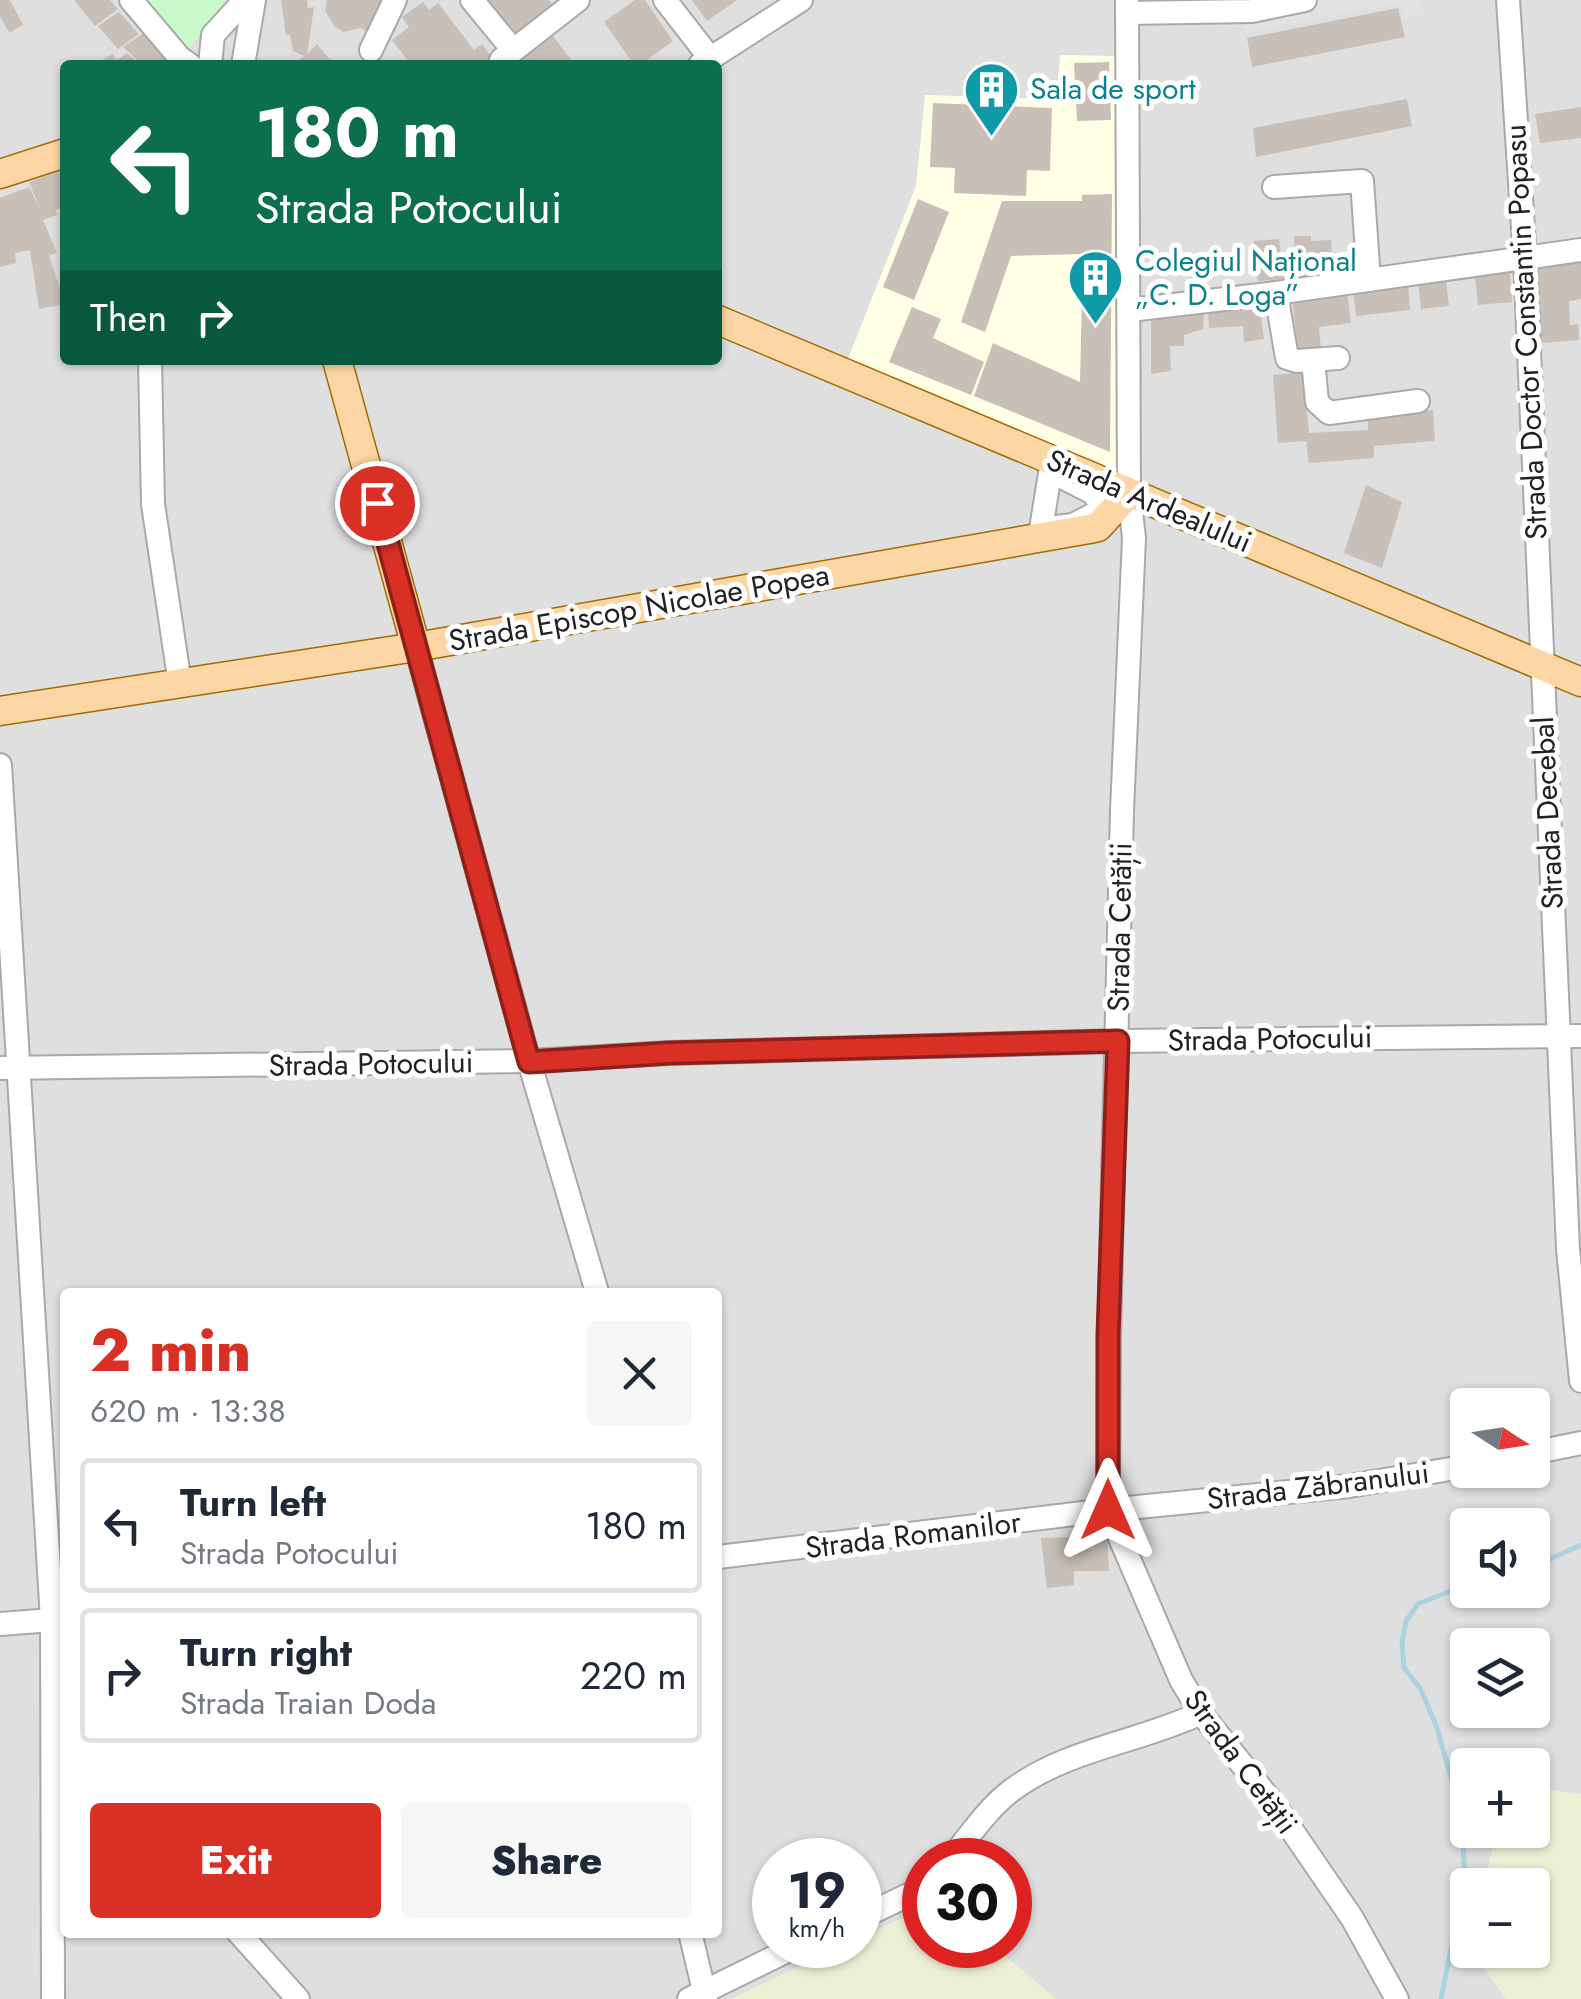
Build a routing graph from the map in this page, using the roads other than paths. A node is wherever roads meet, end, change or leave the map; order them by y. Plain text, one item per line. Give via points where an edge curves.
1 (131, 0) edge
2 (245, 0) edge
3 (254, 0) edge
4 (395, 0) edge
5 (472, 0) edge
6 (578, 0) edge
7 (665, 0) edge
8 (801, 0) edge
9 (1305, 0) edge
10 (1508, 0) edge
11 (1127, 6) edge
12 (506, 58) edge
13 (183, 60) edge
14 (211, 60) edge
15 (244, 60) edge
16 (384, 60) edge
17 (704, 60) edge
18 (708, 60) edge
19 (60, 155) edge
20 (0, 174) edge
21 (1274, 187) dead end
22 (1581, 250) edge
23 (1524, 258) junction
24 (1369, 280) junction
25 (1276, 293) junction
26 (1130, 310) junction
27 (722, 322) edge
28 (1338, 358) dead end
29 (1313, 360) junction
30 (150, 365) edge
31 (338, 365) edge
32 (1418, 401) dead end
33 (1051, 466) junction
34 (1129, 492) junction
35 (1041, 533) junction
36 (416, 647) junction
37 (1541, 665) junction
38 (1581, 682) edge
39 (180, 684) junction
40 (0, 710) edge
41 (0, 765) edge
42 (1570, 1036) edge
43 (1118, 1041) junction
44 (529, 1062) junction
45 (8, 1068) edge
46 (596, 1288) edge
47 (1581, 1381) edge
48 (1581, 1443) edge
49 (1550, 1449) edge
50 (1450, 1469) edge
51 (1108, 1510) junction
52 (722, 1558) edge
53 (58, 1619) edge
54 (0, 1624) edge
55 (1201, 1713) junction
56 (59, 1769) edge
57 (968, 1838) edge
58 (243, 1938) edge
59 (691, 1938) edge
60 (754, 1968) edge
61 (700, 1996) edge
62 (53, 1999) edge
63 (298, 1999) edge
64 (1397, 1999) edge

1 - 13 street
2 - 14 street via 214,35
3 - 15 street
4 - 16 street via 368,48
5 - 12 street
6 - 12 street
7 - 17 street
8 - 18 street
9 - 11 street via 1252,11
10 - 23 street, Strada Doctor Constantin Popasu
11 - 26 street, Strada Cetății
19 - 20 main road
21 - 24 street via 1362,181
22 - 23 street
23 - 24 street
23 - 37 street, Strada Doctor Constantin Popasu
24 - 25 street
25 - 26 street
25 - 29 street via 1287,358
26 - 34 street, Strada Cetății
27 - 33 main road, Strada Ardealului
28 - 29 street
29 - 32 street via 1323,410
30 - 39 street via 153,504
31 - 36 main road
33 - 34 main road, Strada Ardealului
33 - 35 street
33 - 35 street via 1100,503 1090,518
34 - 35 main road, Strada Episcop Nicolae Popea via 1098,527
34 - 37 main road, Strada Ardealului
34 - 43 street, Strada Cetății via 1134,538
35 - 36 main road, Strada Episcop Nicolae Popea
36 - 39 main road, Strada Episcop Nicolae Popea
36 - 44 street
37 - 38 main road, Strada Ardealului
37 - 42 street, Strada Decebal
39 - 40 main road, Strada Episcop Nicolae Popea
41 - 45 street
42 - 43 street, Strada Potocului
42 - 47 street, Strada Decebal via 1568,1250
43 - 44 street, Strada Potocului
43 - 51 street, Strada Cetății
44 - 45 street, Strada Potocului
44 - 46 street
45 - 53 street
48 - 49 street
50 - 51 street, Strada Zăbranului
51 - 52 street, Strada Romanilor
51 - 55 street, Strada Cetății
53 - 54 street
53 - 56 street
55 - 57 street via 1032,1776
55 - 64 street, Strada Cetății via 1276,1807 1352,1918
56 - 62 street
58 - 63 street
59 - 61 street
60 - 61 street

